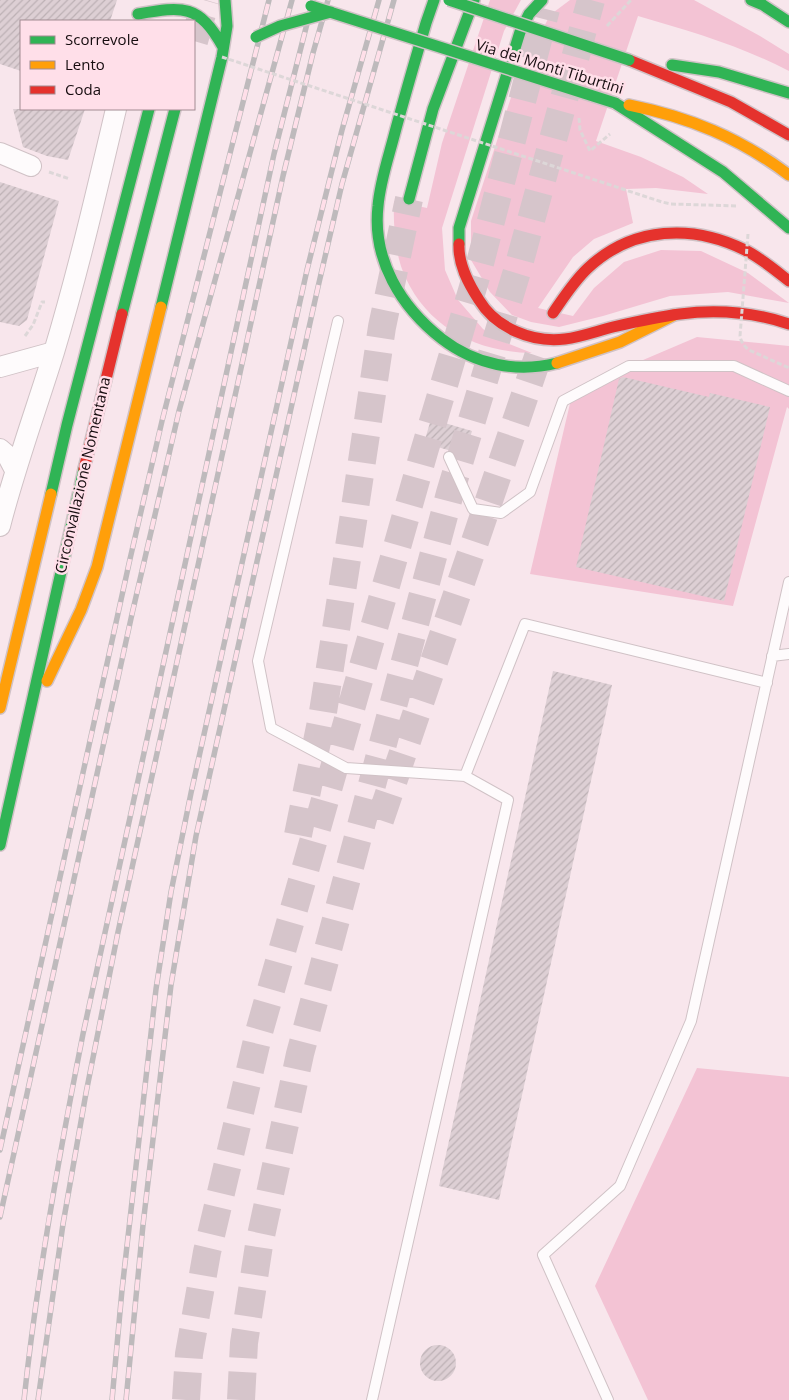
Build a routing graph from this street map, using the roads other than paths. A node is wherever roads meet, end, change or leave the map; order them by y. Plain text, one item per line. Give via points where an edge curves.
1 (225, 0) edge
2 (434, 0) edge
3 (449, 0) edge
4 (474, 0) edge
5 (542, 0) edge
6 (751, 0) edge
7 (302, 3) dead end
8 (760, 3) edge
9 (139, 12) edge
10 (331, 12) junction
11 (789, 22) edge
12 (249, 41) dead end
13 (235, 49) dead end
14 (222, 52) junction
15 (629, 60) junction
16 (789, 93) edge
17 (615, 103) junction
18 (116, 110) edge
19 (149, 110) edge
20 (175, 110) edge
21 (789, 135) edge
22 (0, 153) edge
23 (31, 166) dead end
24 (789, 175) edge
25 (409, 199) tunnel mouth
26 (789, 228) edge
27 (789, 281) edge
28 (553, 313) dead end
29 (674, 315) junction
30 (338, 321) dead end
31 (789, 324) edge
32 (54, 352) junction
33 (0, 367) edge
34 (789, 391) edge
35 (0, 449) edge
36 (449, 457) dead end
37 (15, 470) junction
38 (55, 478) junction
39 (0, 526) edge
40 (789, 582) edge
41 (15, 595) dead end
42 (789, 654) edge
43 (772, 656) junction
44 (766, 683) junction
45 (0, 708) edge
46 (29, 719) junction
47 (465, 776) junction
48 (0, 845) edge
49 (372, 1400) edge
50 (608, 1400) edge

1 - 14 main road via 227,23
2 - 29 main road via 385,167 377,207 378,237 384,264 411,311 438,337 472,357 508,367 529,368 583,356 627,340
3 - 15 main road, Via dei Monti Tiburtini, bridge
4 - 25 main road via 436,102
5 - 29 main road via 529,14 520,32 461,220 458,252 463,274 475,297 493,318 522,335 534,338 573,338
6 - 8 main road
7 - 10 main road, Via dei Monti Tiburtini, bridge
8 - 11 main road
9 - 14 main road via 190,11 207,22
10 - 12 main road, bridge via 280,26
10 - 17 main road, Via dei Monti Tiburtini, bridge
13 - 14 main road
14 - 46 main road via 96,567 81,610
15 - 16 main road via 719,72
15 - 21 main road, Via dei Monti Tiburtini via 742,106
17 - 24 main road, Via dei Monti Tiburtini via 669,113 699,123 748,147
17 - 26 main road via 723,172
18 - 32 street
19 - 38 main road, Circonvallazione Nomentana
20 - 46 main road, Circonvallazione Nomentana via 102,392
22 - 23 street
27 - 28 main road via 733,243 693,232 664,233 629,242 602,256 588,268
29 - 31 main road via 742,312
30 - 47 lane via 258,661 271,728 346,768
32 - 33 street
32 - 37 street
34 - 36 lane via 734,366 629,366 563,401 530,492 501,513 473,509
35 - 37 street
37 - 39 street
38 - 41 main road
38 - 45 main road, Circonvallazione Nomentana
40 - 43 lane
42 - 43 lane
43 - 44 lane
44 - 47 lane via 525,624
44 - 50 lane via 692,1021 620,1186 543,1256
46 - 48 main road, Circonvallazione Nomentana
47 - 49 lane via 508,800

